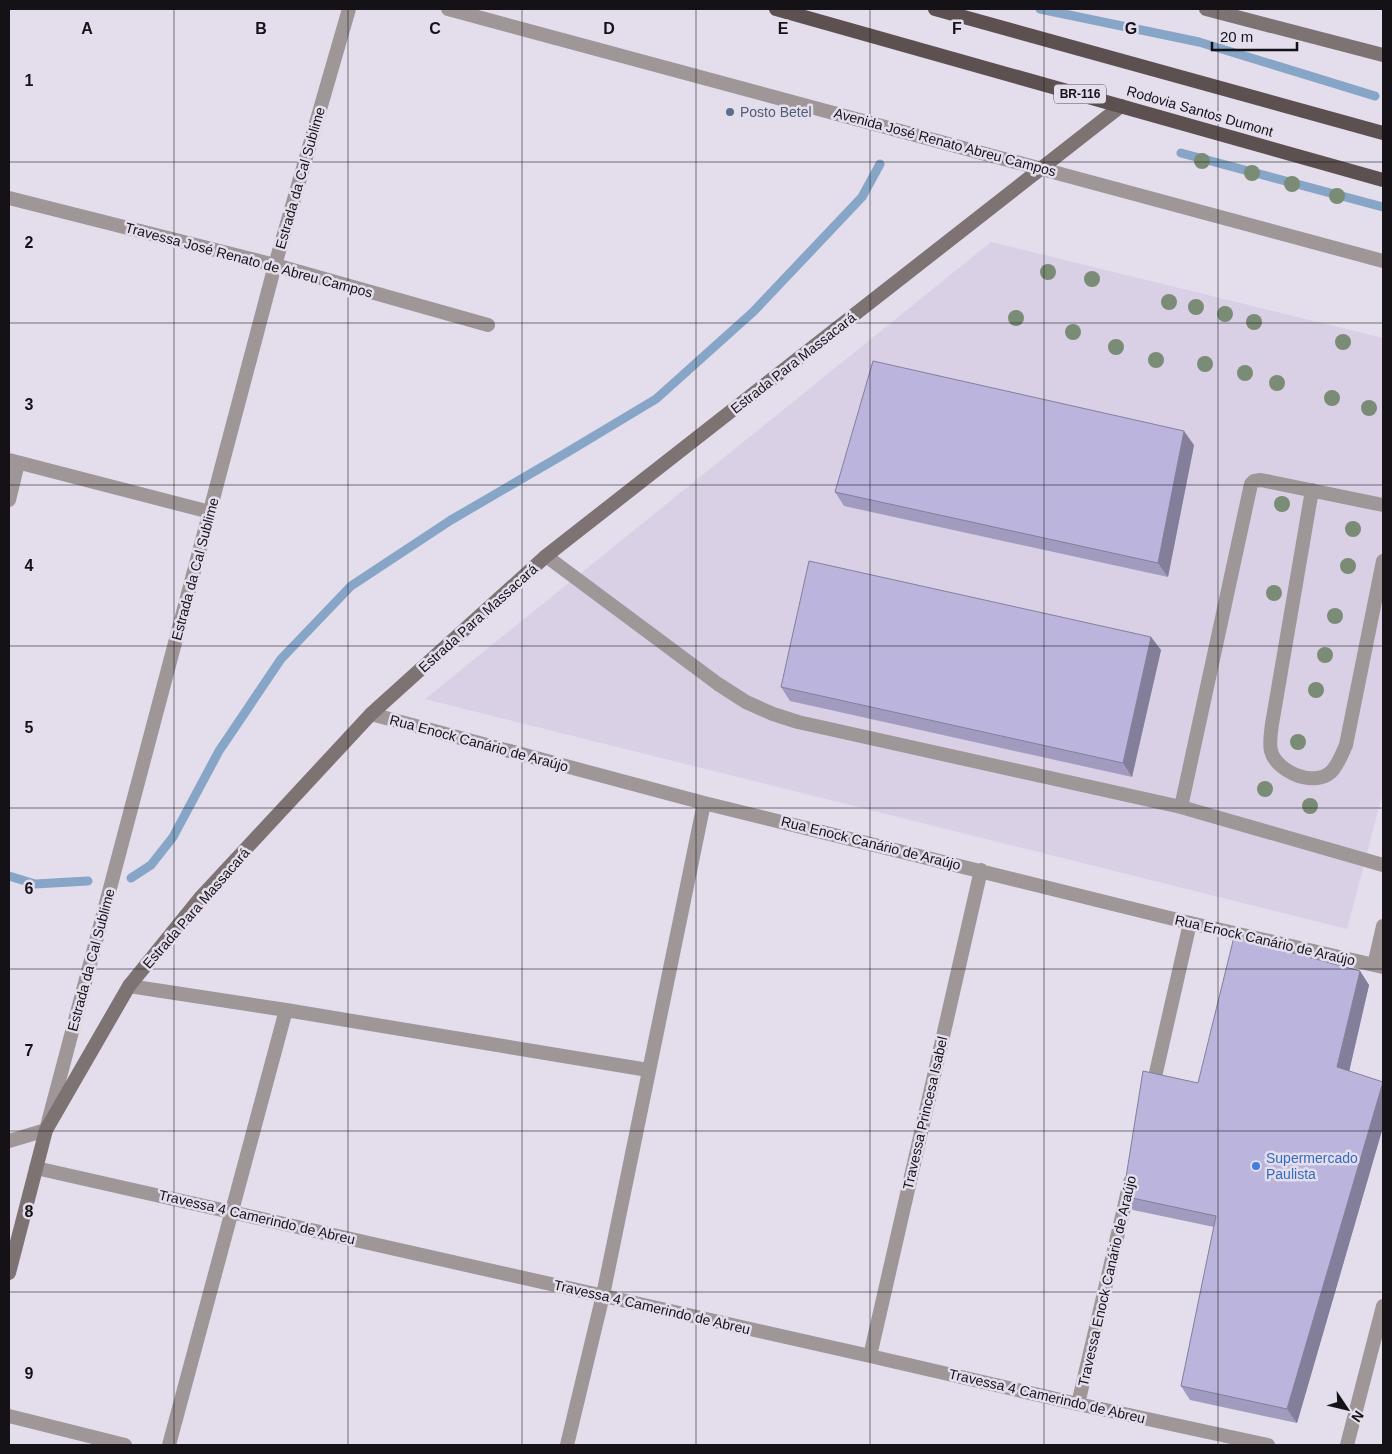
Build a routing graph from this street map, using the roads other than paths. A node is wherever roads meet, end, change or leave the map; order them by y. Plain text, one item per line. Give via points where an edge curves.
1 (349, 9) edge
2 (448, 9) edge
3 (776, 9) edge
4 (935, 9) edge
5 (1206, 9) edge
6 (1383, 55) edge
7 (1122, 106) junction
8 (1383, 133) edge
9 (1041, 168) junction
10 (1383, 180) edge
11 (9, 198) edge
12 (1383, 261) edge
13 (275, 265) junction
14 (488, 325) dead end
15 (13, 462) edge
16 (1312, 490) junction
17 (9, 500) edge
18 (1383, 505) edge
19 (210, 512) junction
20 (546, 556) junction
21 (1383, 561) edge
22 (371, 714) junction
23 (704, 803) junction
24 (1181, 807) junction
25 (1383, 865) edge
26 (980, 870) junction
27 (1190, 923) junction
28 (1383, 926) edge
29 (1379, 966) edge
30 (129, 986) junction
31 (286, 1010) junction
32 (648, 1070) junction
33 (1149, 1103) edge
34 (46, 1130) junction
35 (9, 1141) edge
36 (36, 1168) junction
37 (1133, 1169) edge
38 (232, 1211) junction
39 (9, 1273) edge
40 (603, 1296) junction
41 (1383, 1306) edge
42 (870, 1356) junction
43 (1078, 1404) junction
44 (9, 1416) edge
45 (125, 1445) edge
46 (169, 1445) edge
47 (568, 1445) edge
48 (1268, 1445) edge
49 (1347, 1445) edge

1 - 13 street, Estrada da Cal Sublime
2 - 9 street, Avenida José Renato Abreu Campos
3 - 7 highway, Rodovia Santos Dumont / BR-116
4 - 8 highway, Rodovia Santos Dumont
5 - 6 main road
7 - 9 main road, Estrada Para Massacará
7 - 10 highway, Rodovia Santos Dumont / BR-116
9 - 12 street, Avenida José Renato Abreu Campos
9 - 20 main road, Estrada Para Massacará
11 - 13 street, Travessa José Renato de Abreu Campos
13 - 14 street, Travessa José Renato de Abreu Campos
13 - 19 street, Estrada da Cal Sublime
15 - 17 street
15 - 19 street
16 - 18 street
16 - 21 street via 1270,748 1273,758 1283,768 1304,778 1331,773 1346,745
16 - 24 street via 1261,480 1251,484
19 - 34 street, Estrada da Cal Sublime
20 - 22 main road, Estrada Para Massacará
20 - 24 street via 718,684 773,714
22 - 23 street, Rua Enock Canário de Araújo
22 - 30 main road, Estrada Para Massacará via 201,897
23 - 26 street, Rua Enock Canário de Araújo
23 - 32 street
24 - 25 street
26 - 27 street, Rua Enock Canário de Araújo
26 - 42 street, Travessa Princesa Isabel
27 - 29 street, Rua Enock Canário de Araújo
27 - 33 street
28 - 29 street
30 - 31 street
30 - 34 main road, Estrada Para Massacará
31 - 32 street
31 - 38 street
32 - 40 street
34 - 35 street
34 - 36 main road, Estrada Para Massacará
36 - 38 street, Travessa 4 Camerindo de Abreu
36 - 39 main road, Estrada Para Massacará
37 - 43 street, Travessa Enock Canário de Araújo
38 - 40 street, Travessa 4 Camerindo de Abreu
38 - 46 street
40 - 42 street, Travessa 4 Camerindo de Abreu
40 - 47 street
41 - 49 street
42 - 43 street, Travessa 4 Camerindo de Abreu
43 - 48 street, Travessa 4 Camerindo de Abreu
44 - 45 street

